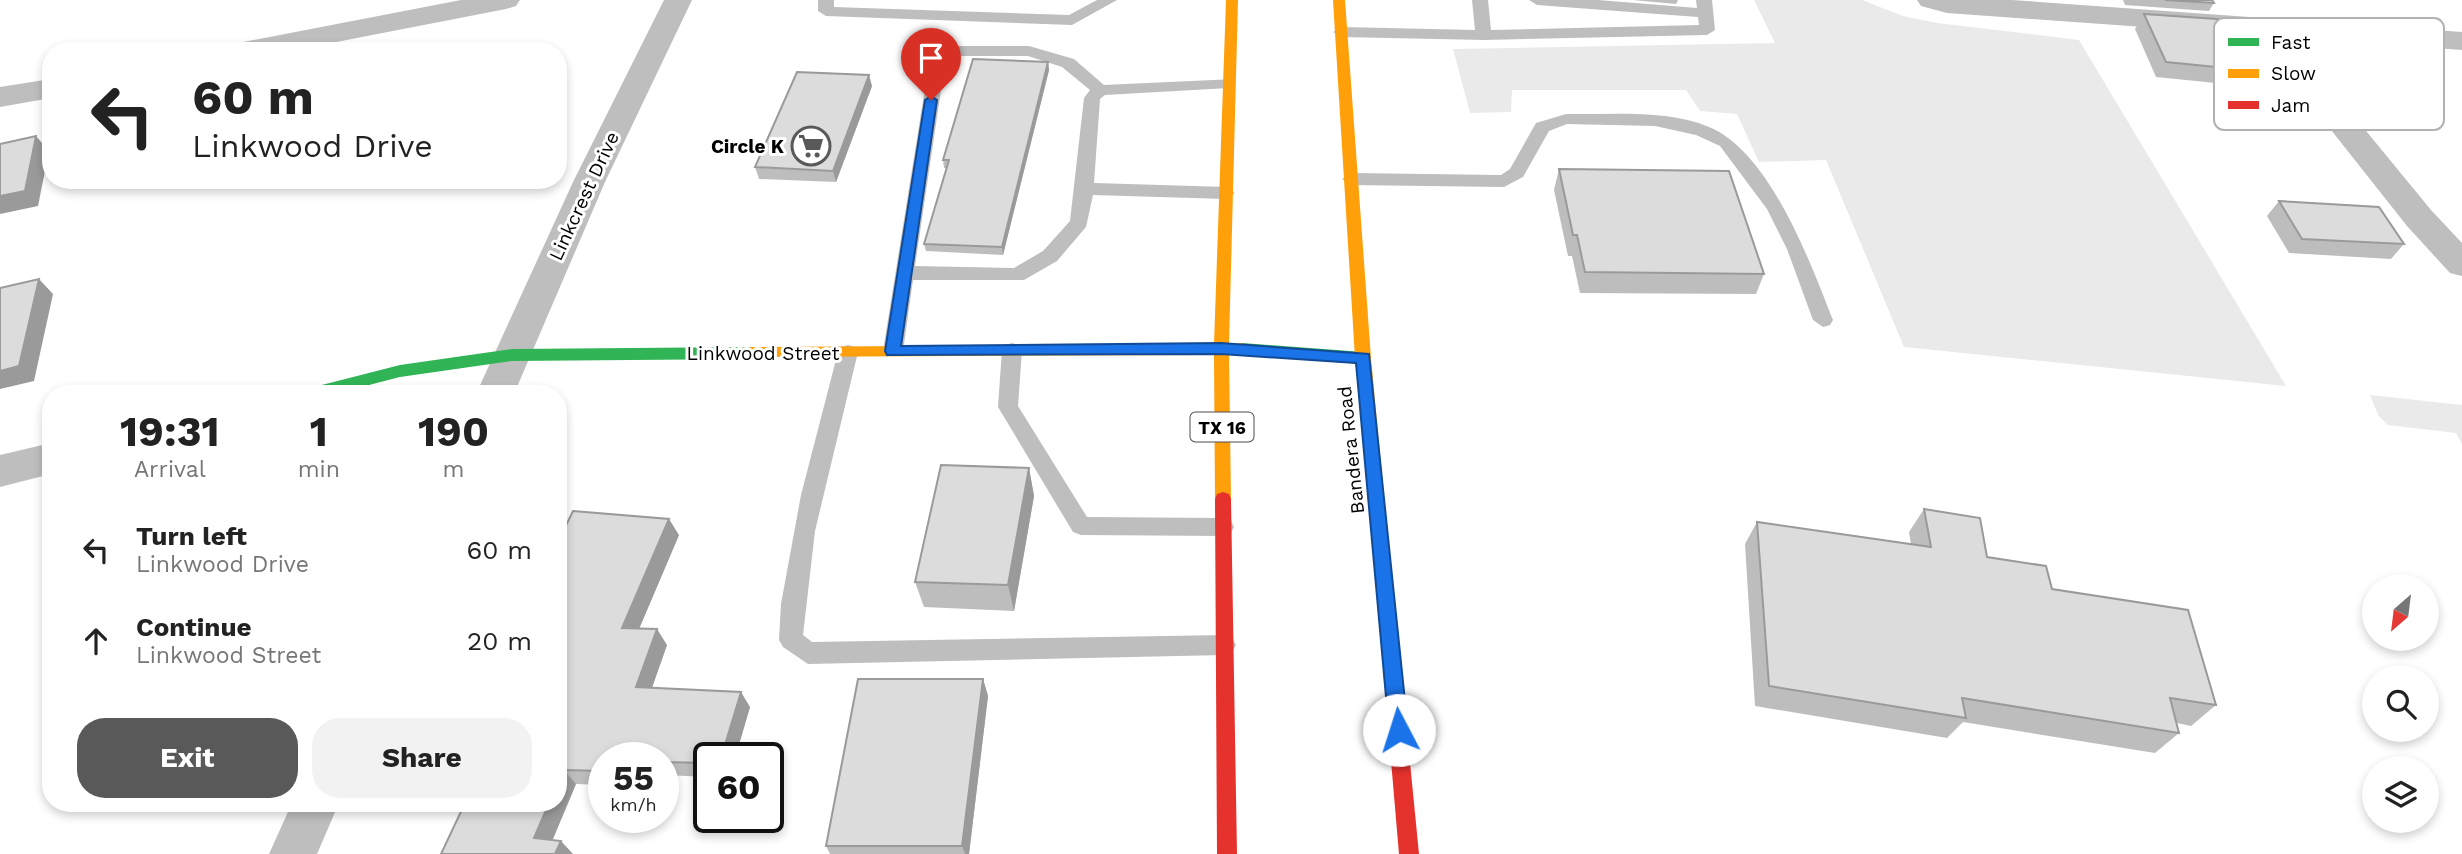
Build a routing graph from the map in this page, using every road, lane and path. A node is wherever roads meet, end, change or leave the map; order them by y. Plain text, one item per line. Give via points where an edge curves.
1 (506, 0) edge
2 (677, 0) edge
3 (1109, 0) edge
4 (1232, 0) edge
5 (1339, 0) edge
6 (1480, 0) edge
7 (1537, 0) edge
8 (1931, 0) edge
9 (1591, 2) edge
10 (826, 6) edge
11 (1705, 6) edge
12 (2214, 23) edge
13 (1341, 32) junction
14 (1591, 34) junction
15 (1484, 35) junction
16 (2444, 40) edge
17 (2462, 41) edge
18 (289, 42) edge
19 (1229, 83) junction
20 (42, 90) edge
21 (1100, 90) junction
22 (0, 97) edge
23 (2348, 130) edge
24 (1351, 179) junction
25 (1084, 189) junction
26 (1226, 193) junction
27 (2462, 264) edge
28 (905, 273) junction
29 (1823, 320) dead end
30 (1221, 348) junction
31 (1012, 350) junction
32 (893, 351) junction
33 (848, 352) junction
34 (512, 355) junction
35 (1363, 358) junction
36 (345, 385) edge
37 (499, 385) edge
38 (42, 460) edge
39 (0, 471) edge
40 (1223, 527) junction
41 (1224, 645) junction
42 (312, 812) edge
43 (293, 854) edge
44 (1227, 854) edge
45 (1409, 854) edge

1 - 18 street
2 - 34 street, Linkcrest Drive
3 - 10 lane via 1072,20
4 - 19 main road, TX 16
5 - 13 main road, Bandera Road
6 - 15 lane
7 - 9 lane
8 - 12 street
9 - 11 lane
9 - 14 lane
11 - 14 lane via 1707,30
13 - 15 lane
13 - 24 main road, Bandera Road
14 - 15 lane
16 - 17 street
19 - 21 lane
19 - 26 main road, TX 16
20 - 22 street
21 - 25 lane via 1092,98
21 - 28 lane via 1068,63 1029,51 939,51
23 - 27 street
24 - 29 lane via 1504,181 1517,173 1542,127 1566,119 1655,121 1701,130 1726,142 1769,197 1796,249
24 - 35 main road, Bandera Road
25 - 26 lane
25 - 28 lane via 1079,223 1050,256 1017,275
26 - 30 main road, TX 16
28 - 32 lane
30 - 31 main road, Linkwood Street
30 - 35 main road, Linkwood Street
30 - 40 main road, TX 16
31 - 32 main road, Linkwood Street
31 - 40 lane via 1008,407 1081,526
32 - 33 main road, Linkwood Street
33 - 34 main road, Linkwood Street
33 - 41 lane via 803,541 792,597 791,640 808,653
34 - 36 main road, Linkwood Street via 400,371
34 - 37 street, Linkcrest Drive
35 - 45 main road, Bandera Road
38 - 39 street
40 - 41 main road, TX 16
41 - 44 main road, TX 16
42 - 43 street

